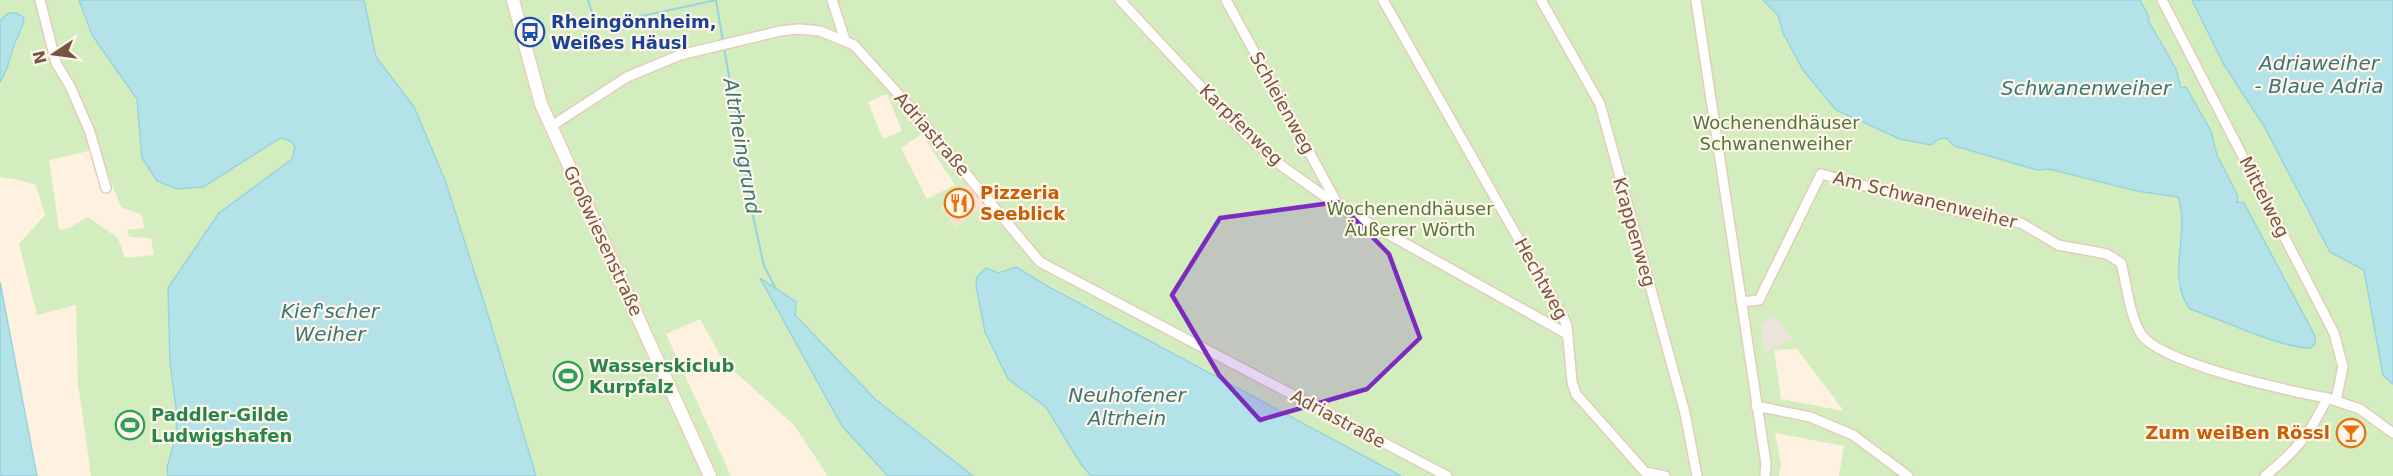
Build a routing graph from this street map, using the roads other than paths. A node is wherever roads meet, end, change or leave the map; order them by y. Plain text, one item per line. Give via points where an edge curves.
1 (40, 0) edge
2 (513, 0) edge
3 (832, 0) edge
4 (1120, 0) edge
5 (1226, 0) edge
6 (1383, 0) edge
7 (1541, 0) edge
8 (1696, 0) edge
9 (2162, 0) edge
10 (845, 40) junction
11 (550, 127) junction
12 (106, 188) dead end
13 (1338, 206) junction
14 (1741, 302) junction
15 (1568, 334) junction
16 (2331, 399) junction
17 (1756, 406) junction
18 (2393, 432) edge
19 (710, 476) edge
20 (1447, 476) edge
21 (1665, 476) edge
22 (1697, 476) edge
23 (1765, 476) edge
24 (1908, 476) edge
25 (2265, 476) edge

1 - 12 street via 56,63 90,132
2 - 11 street, Großwiesenstraße via 532,76
3 - 10 street
4 - 13 street, Karpfenweg via 1263,151
5 - 13 street, Schleienweg
6 - 15 street, Hechtweg via 1565,321
7 - 22 street, Krappenweg via 1600,104 1687,420
8 - 14 street
9 - 16 street, Mittelweg via 2334,333 2343,367
10 - 11 street, Adriastraße via 799,29 680,55 627,77
10 - 20 street, Adriastraße via 910,107 1040,262
11 - 19 street, Großwiesenstraße
13 - 15 street, Karpfenweg
14 - 16 street, Am Schwanenweiher via 1759,300 1821,174 1965,213 2021,223 2058,245 2107,254 2121,263 2135,320 2142,335 2153,345 2254,382
14 - 17 street
15 - 21 street, Hechtweg via 1576,394 1645,472
16 - 18 street via 2360,409
16 - 25 street, Mittelweg via 2302,442
17 - 23 street
17 - 24 street via 1810,417 1853,435

